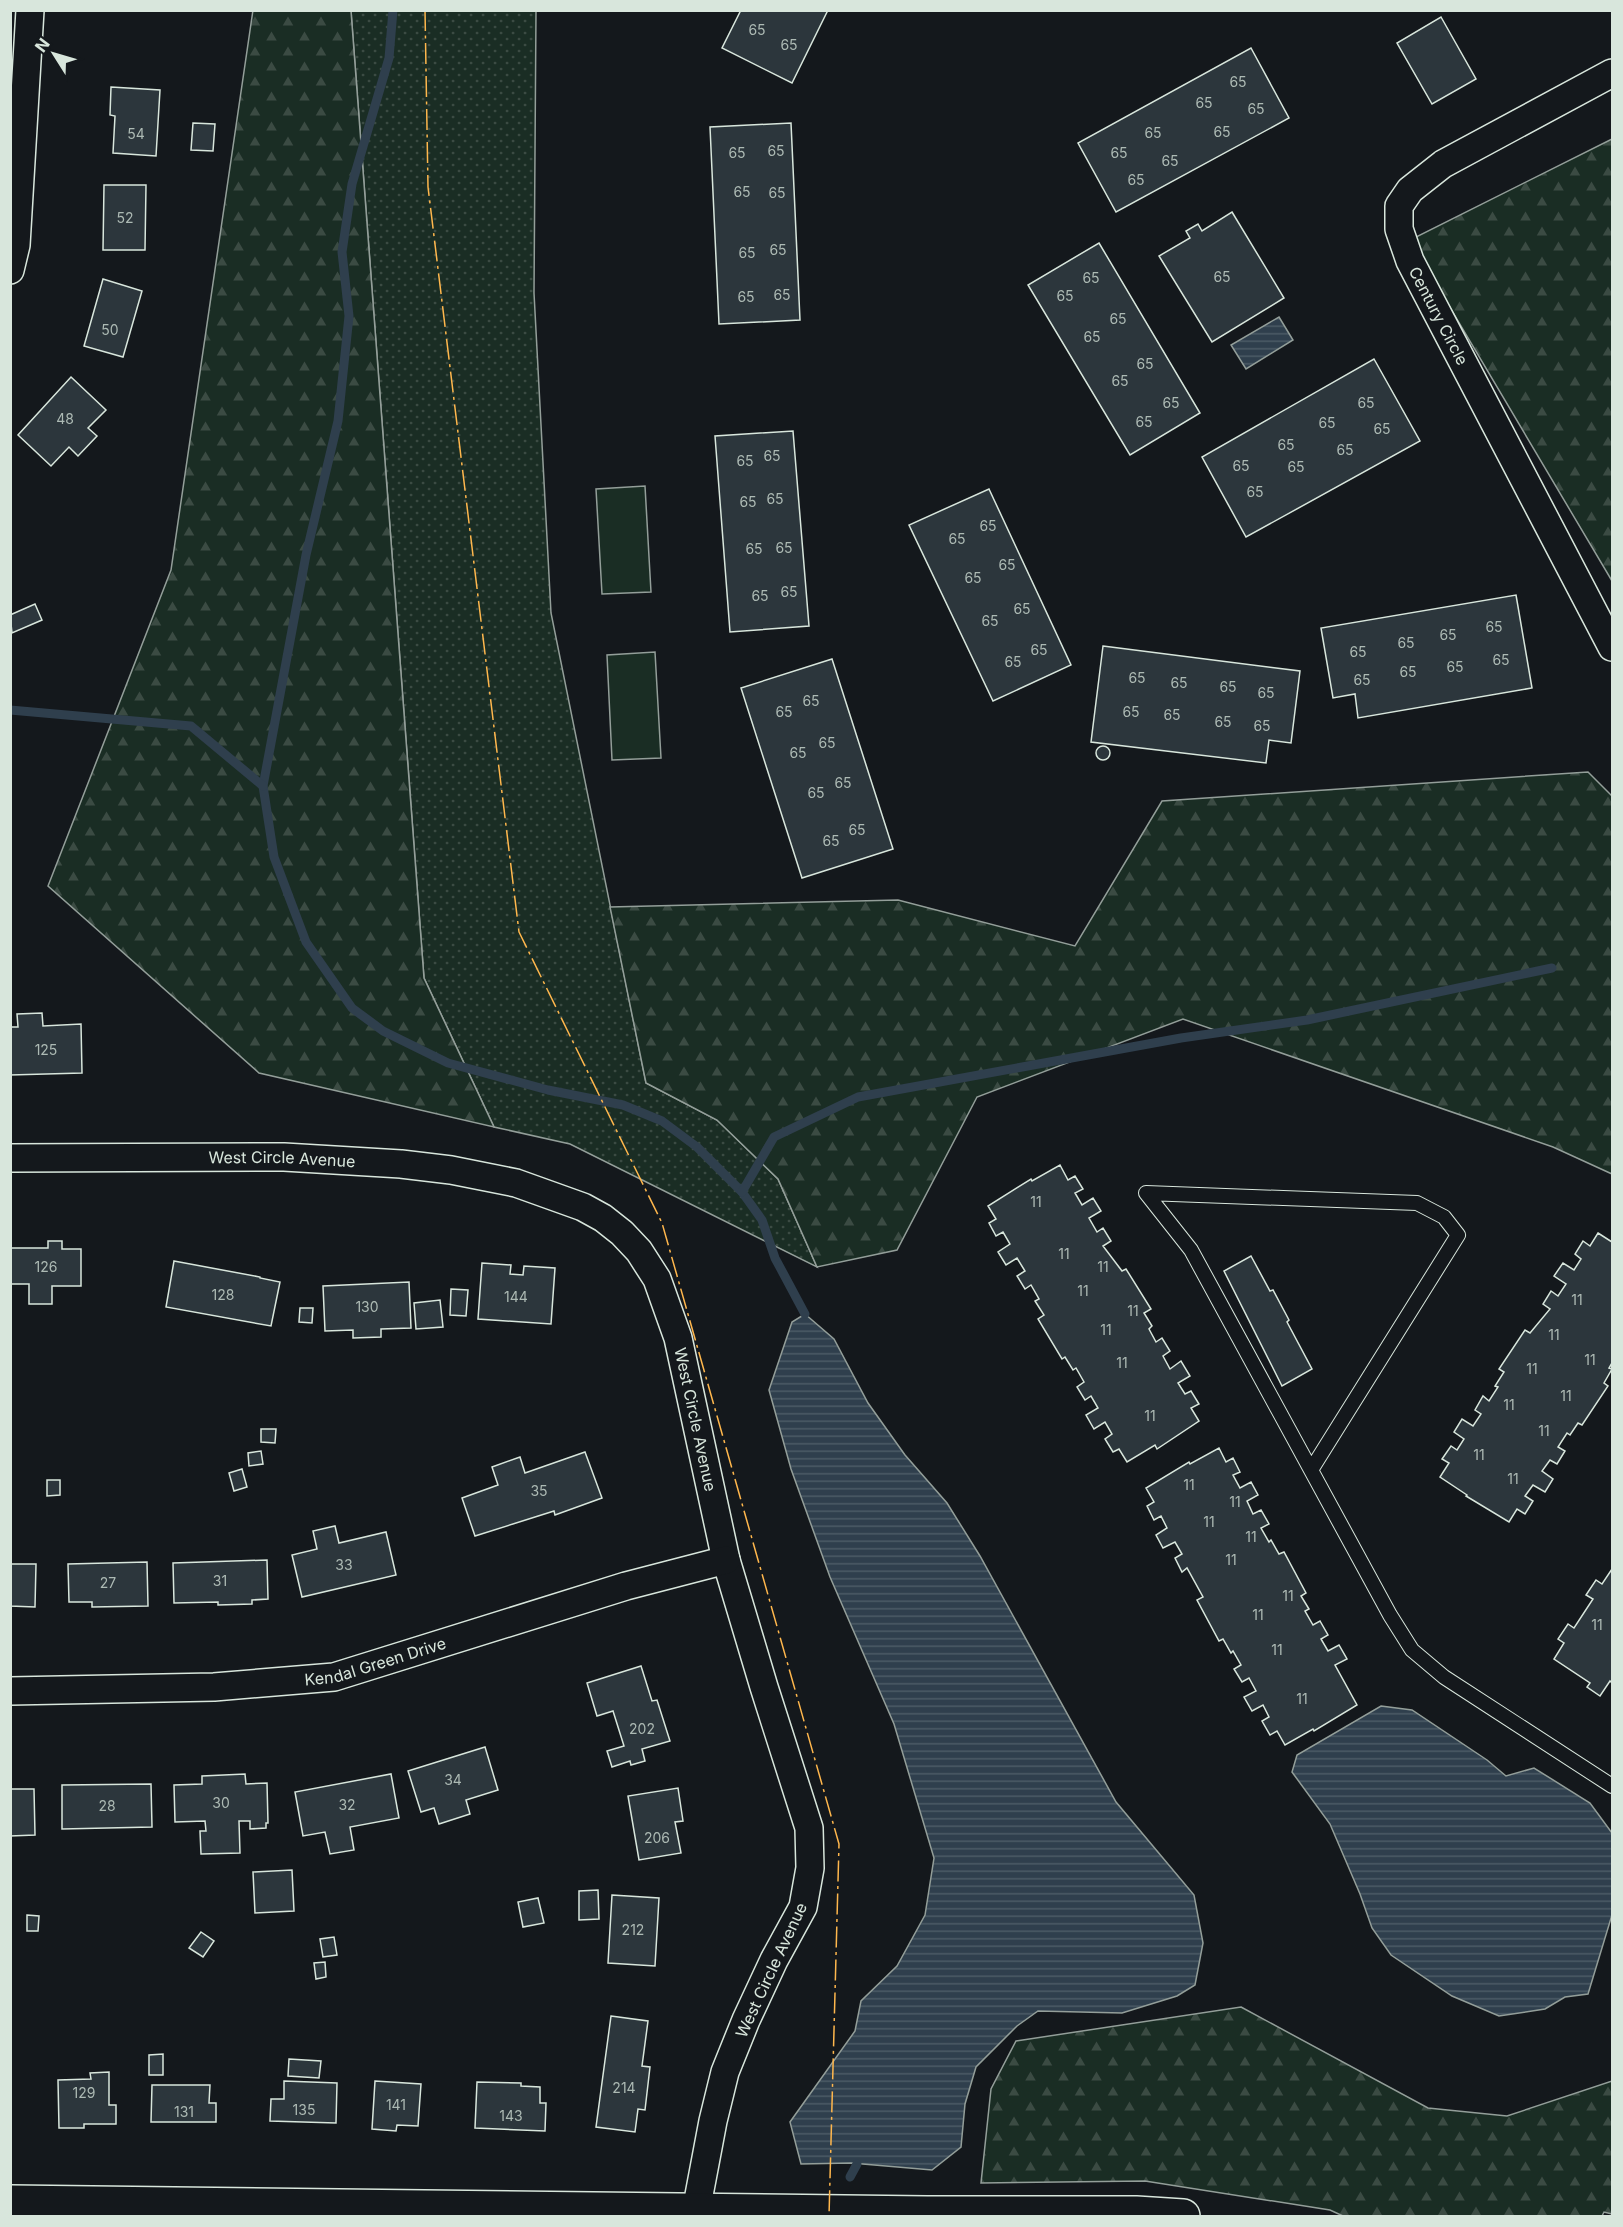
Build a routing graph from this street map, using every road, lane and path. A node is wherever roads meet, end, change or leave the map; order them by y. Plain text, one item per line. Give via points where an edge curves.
1 (30, 10) edge
2 (1612, 73) edge
3 (18, 79) edge
4 (10, 270) edge
5 (1612, 647) edge
6 (10, 1158) edge
7 (1311, 1470) junction
8 (726, 1560) junction
9 (10, 1691) edge
10 (1612, 1786) edge
11 (10, 2202) edge
12 (696, 2211) junction
13 (516, 2212) edge
14 (1106, 2215) edge
15 (1183, 2217) edge

1 - 3 street
2 - 5 street, Century Circle via 1443,164 1410,190 1399,206 1399,229 1410,261
3 - 4 street via 16,245
6 - 8 street, West Circle Avenue via 284,1157 401,1164 516,1182 593,1212 622,1233 657,1279 678,1338
7 - 7 lane via 1191,1250 1146,1193 1418,1203 1444,1217 1458,1235
7 - 10 lane via 1412,1650 1444,1677
8 - 9 street, Kendal Green Drive via 626,1586 334,1677 214,1687
8 - 12 street, West Circle Avenue via 809,1828 810,1868 803,1907 746,2020 725,2072
11 - 13 street
12 - 13 street
12 - 14 street
14 - 15 street

